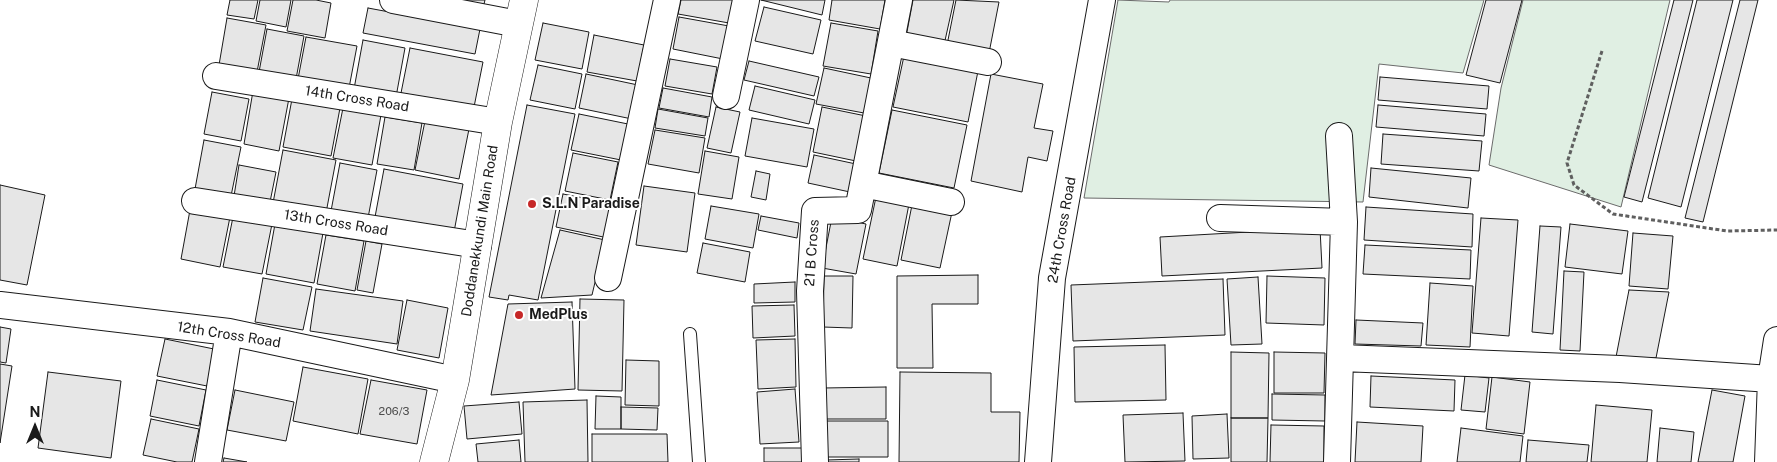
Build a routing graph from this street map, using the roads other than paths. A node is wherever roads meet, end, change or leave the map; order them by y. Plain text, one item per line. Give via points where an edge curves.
1 (393, 0) edge
2 (666, 0) edge
3 (746, 0) edge
4 (900, 0) edge
5 (1102, 0) edge
6 (521, 12) edge
7 (891, 43) junction
8 (988, 62) dead end
9 (216, 76) dead end
10 (726, 96) dead end
11 (498, 122) junction
12 (1339, 136) dead end
13 (863, 184) junction
14 (195, 201) dead end
15 (951, 202) dead end
16 (1220, 218) dead end
17 (1344, 222) junction
18 (478, 245) junction
19 (608, 278) dead end
20 (0, 305) edge
21 (229, 332) junction
22 (690, 334) dead end
23 (1777, 340) edge
24 (1341, 358) junction
25 (1771, 379) junction
26 (455, 380) junction
27 (1772, 431) edge
28 (208, 462) edge
29 (434, 462) edge
30 (699, 462) edge
31 (815, 462) edge
32 (1038, 462) edge
33 (1336, 462) edge
34 (1768, 462) edge

1 - 6 street
2 - 19 street
3 - 10 street
4 - 7 street, 21 B Cross
5 - 32 street, 24th Cross Road via 1052,278
6 - 11 street, Doddanekkundi Main Road
7 - 8 street
7 - 13 street, 21 B Cross
9 - 11 street, 14th Cross Road
11 - 18 street, Doddanekkundi Main Road
12 - 17 street
13 - 15 street
13 - 31 street, 21 B Cross via 858,210 815,211 810,291
14 - 18 street, 13th Cross Road
16 - 17 street
17 - 24 street
18 - 26 street, Doddanekkundi Main Road
20 - 21 street, 12th Cross Road
21 - 26 street, 12th Cross Road
21 - 28 street
22 - 30 lane
23 - 25 street
24 - 25 street via 1620,369
24 - 33 street
25 - 27 street
26 - 29 street, Doddanekkundi Main Road
27 - 34 street

